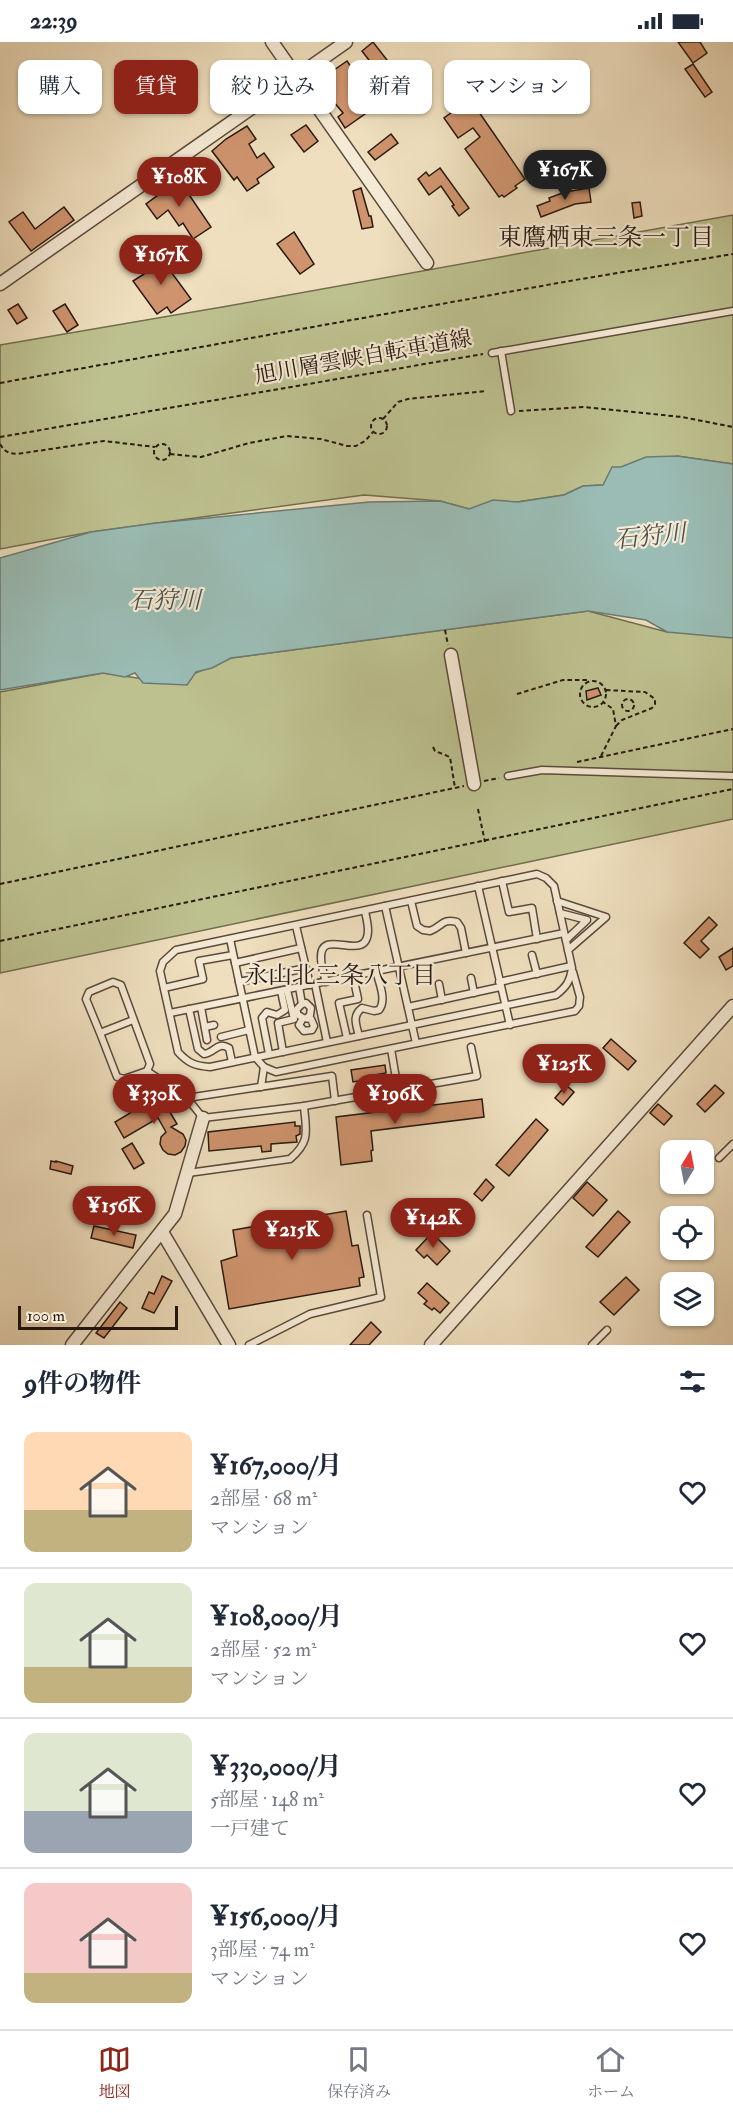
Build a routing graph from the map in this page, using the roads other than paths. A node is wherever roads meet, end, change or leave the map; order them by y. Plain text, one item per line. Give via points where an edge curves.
1 (272, 42) edge
2 (346, 42) edge
3 (284, 60) edge
4 (320, 60) edge
5 (243, 114) edge
6 (322, 114) edge
7 (428, 263) dead end
8 (0, 284) edge
9 (733, 311) edge
10 (501, 351) junction
11 (492, 353) road end
12 (511, 411) road end
13 (451, 655) road end
14 (508, 776) road end
15 (733, 776) edge
16 (474, 783) road end
17 (502, 881) junction
18 (478, 886) junction
19 (411, 901) junction
20 (557, 901) junction
21 (384, 906) junction
22 (365, 911) junction
23 (560, 913) junction
24 (296, 926) junction
25 (565, 937) junction
26 (230, 939) junction
27 (537, 939) junction
28 (301, 948) junction
29 (492, 948) junction
30 (568, 950) junction
31 (466, 953) junction
32 (233, 955) junction
33 (532, 955) dead end
34 (235, 963) junction
35 (399, 967) junction
36 (572, 967) junction
37 (306, 968) junction
38 (376, 972) junction
39 (537, 974) junction
40 (353, 976) junction
41 (471, 978) dead end
42 (239, 982) junction
43 (326, 982) junction
44 (439, 984) dead end
45 (500, 984) junction
46 (313, 985) junction
47 (299, 987) junction
48 (164, 988) junction
49 (284, 990) junction
50 (474, 993) junction
51 (243, 999) junction
52 (442, 1000) junction
53 (302, 1004) junction
54 (505, 1005) junction
55 (733, 1006) edge
56 (201, 1007) junction
57 (408, 1007) junction
58 (189, 1010) junction
59 (170, 1013) junction
60 (305, 1018) junction
61 (133, 1020) junction
62 (412, 1024) junction
63 (214, 1025) dead end
64 (510, 1025) junction
65 (204, 1027) junction
66 (249, 1030) junction
67 (308, 1032) junction
68 (100, 1033) junction
69 (359, 1036) junction
70 (221, 1037) dead end
71 (347, 1038) junction
72 (207, 1040) dead end
73 (327, 1042) junction
74 (416, 1043) junction
75 (311, 1046) junction
76 (471, 1047) dead end
77 (391, 1049) junction
78 (283, 1052) junction
79 (269, 1054) junction
80 (255, 1057) junction
81 (232, 1062) junction
82 (264, 1067) junction
83 (147, 1071) junction
84 (261, 1087) junction
85 (398, 1090) junction
86 (187, 1098) junction
87 (335, 1101) junction
88 (304, 1106) junction
89 (203, 1118) junction
90 (733, 1144) edge
91 (719, 1158) dead end
92 (188, 1173) junction
93 (367, 1215) dead end
94 (162, 1233) junction
95 (607, 1330) dead end
96 (72, 1345) edge
97 (229, 1345) edge
98 (249, 1345) edge
99 (432, 1345) edge
100 (592, 1345) edge

1 - 3 street
2 - 4 street
5 - 8 street
6 - 7 street
9 - 10 lane, 旭川層雲峡自転車道線
10 - 11 lane, 旭川層雲峡自転車道線
10 - 12 lane
13 - 16 street
14 - 15 lane via 542,770
17 - 18 lane
17 - 20 lane via 537,874 554,886
17 - 27 lane via 509,912 532,908
18 - 19 lane
18 - 29 lane
19 - 21 lane
19 - 31 lane via 417,926 423,930 430,931 449,920 457,922
20 - 23 lane
20 - 30 lane via 606,917
21 - 22 lane
21 - 35 lane
22 - 24 lane
22 - 43 lane via 368,931 360,946 338,943 324,949 321,957
23 - 25 lane
23 - 25 lane via 587,920
24 - 26 lane
24 - 28 lane
25 - 27 lane
25 - 30 lane
26 - 32 lane
26 - 48 lane via 176,950 163,962 160,971
27 - 29 lane
28 - 34 lane
28 - 37 lane
29 - 31 lane
29 - 45 lane
30 - 36 lane
31 - 35 lane
32 - 34 lane
32 - 48 lane via 199,961 203,979
33 - 39 lane
34 - 42 lane
35 - 38 lane
35 - 57 lane
36 - 39 lane
36 - 54 lane via 570,981 556,995
36 - 64 lane via 580,997 575,1011
37 - 42 lane
37 - 46 lane
38 - 40 lane
38 - 69 lane via 382,1006 379,1010 362,1008 357,1012
39 - 45 lane
40 - 43 lane
40 - 71 lane via 358,999 339,1003
41 - 50 lane
42 - 51 lane
43 - 46 lane
44 - 52 lane
45 - 50 lane
45 - 54 lane
46 - 47 lane
46 - 73 lane
47 - 49 lane
47 - 53 lane
48 - 59 lane
49 - 51 lane
49 - 78 lane via 294,1019 278,1023
49 - 79 lane via 285,1010 277,1015 267,1012 262,1018
50 - 52 lane
51 - 56 lane
51 - 66 lane
52 - 57 lane
53 - 60 lane via 297,1010 299,1017
53 - 60 lane via 311,1008 310,1016
54 - 62 lane
54 - 64 lane
55 - 99 street
56 - 58 lane
56 - 65 lane
57 - 62 lane
58 - 59 lane
58 - 81 lane via 198,1049 204,1054 224,1045 229,1048
59 - 81 lane via 178,1052 185,1060 195,1066 210,1067
60 - 67 lane via 299,1025
60 - 67 lane via 313,1022
61 - 68 lane
61 - 68 lane via 121,985 113,982 89,992 86,999
61 - 83 lane via 150,1064
62 - 69 lane
62 - 74 lane
63 - 65 lane
64 - 74 lane
65 - 72 lane
66 - 70 lane via 231,1031
66 - 80 lane
67 - 75 lane
68 - 83 lane via 117,1077 124,1079
69 - 71 lane
71 - 73 lane
73 - 75 lane
74 - 77 lane
75 - 78 lane
76 - 85 lane via 477,1076
77 - 82 lane via 276,1072
77 - 85 lane
78 - 79 lane
79 - 80 lane
80 - 81 lane
80 - 82 lane
82 - 84 lane
83 - 86 lane
84 - 86 lane
84 - 87 lane via 332,1076
85 - 87 lane
86 - 89 lane
87 - 88 lane
88 - 89 lane
88 - 92 lane via 306,1135 302,1150 291,1159
89 - 92 street
90 - 91 lane
92 - 94 street via 175,1214
93 - 98 lane via 381,1297 310,1314
94 - 96 street
94 - 97 street
95 - 100 lane

